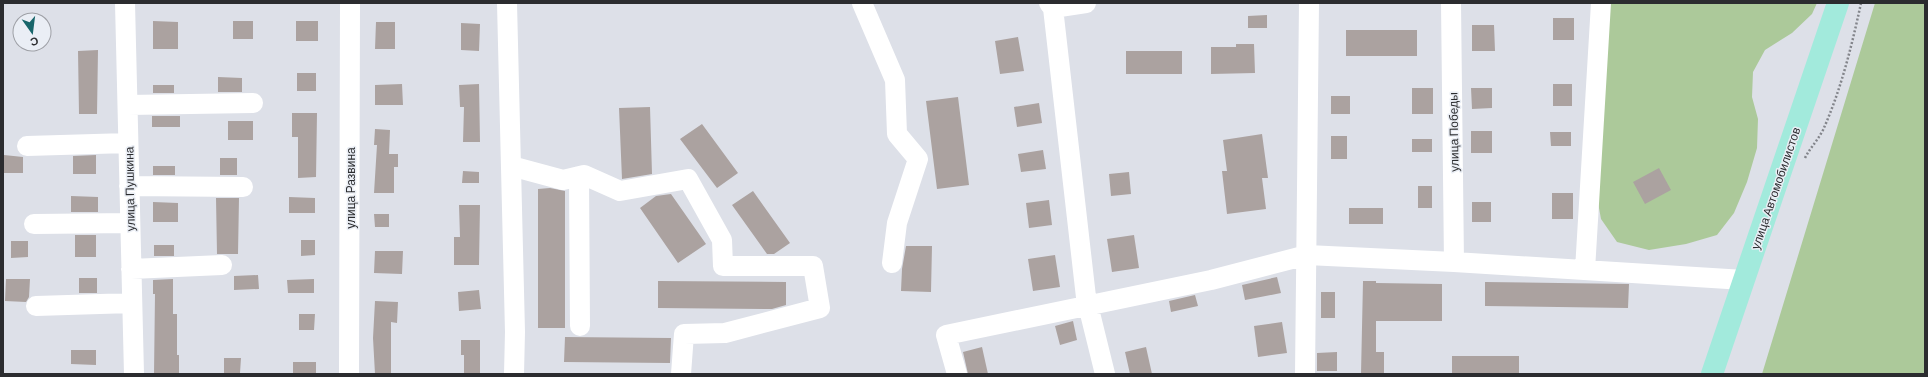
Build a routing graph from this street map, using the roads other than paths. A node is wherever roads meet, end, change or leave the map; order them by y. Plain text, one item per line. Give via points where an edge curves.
1 (125, 3) edge
2 (350, 3) edge
3 (507, 3) edge
4 (862, 3) edge
5 (1086, 3) edge
6 (1309, 3) edge
7 (1451, 3) edge
8 (1601, 3) edge
9 (1838, 3) edge
10 (1051, 6) edge
11 (253, 104) dead end
12 (128, 105) junction
13 (128, 143) junction
14 (27, 146) dead end
15 (511, 166) junction
16 (579, 176) junction
17 (129, 186) junction
18 (243, 187) dead end
19 (130, 223) junction
20 (34, 224) dead end
21 (1307, 255) junction
22 (1454, 262) junction
23 (892, 264) dead end
24 (222, 265) dead end
25 (131, 269) junction
26 (1585, 270) junction
27 (1744, 280) junction
28 (132, 303) junction
29 (36, 306) dead end
30 (1088, 306) junction
31 (580, 326) dead end
32 (134, 374) edge
33 (349, 374) edge
34 (514, 374) edge
35 (519, 374) edge
36 (680, 374) edge
37 (957, 374) edge
38 (1105, 374) edge
39 (1305, 374) edge
40 (1712, 374) edge

1 - 12 street, улица Пушкина
2 - 33 street, улица Развина
3 - 15 street
4 - 23 street via 894,80 897,134 918,159 896,223
5 - 10 street
6 - 21 street
7 - 22 street, улица Победы
8 - 26 street
9 - 27 main road, улица Автомобилистов
10 - 30 street
11 - 12 street
12 - 13 street, улица Пушкина
13 - 14 street
13 - 17 street, улица Пушкина
15 - 16 street via 563,180
15 - 34 street
16 - 31 street
16 - 36 street via 584,175 620,191 688,179 722,240 723,266 813,266 820,308 725,333 684,334
17 - 18 street
17 - 19 street, улица Пушкина
19 - 20 street
19 - 25 street, улица Пушкина
21 - 22 street
21 - 30 street via 1211,280
21 - 39 street
22 - 26 street
24 - 25 street
25 - 28 street, улица Пушкина
26 - 27 street
27 - 40 main road, улица Автомобилистов
28 - 29 street
28 - 32 street, улица Пушкина
30 - 37 street via 946,335
30 - 38 street
34 - 35 street

